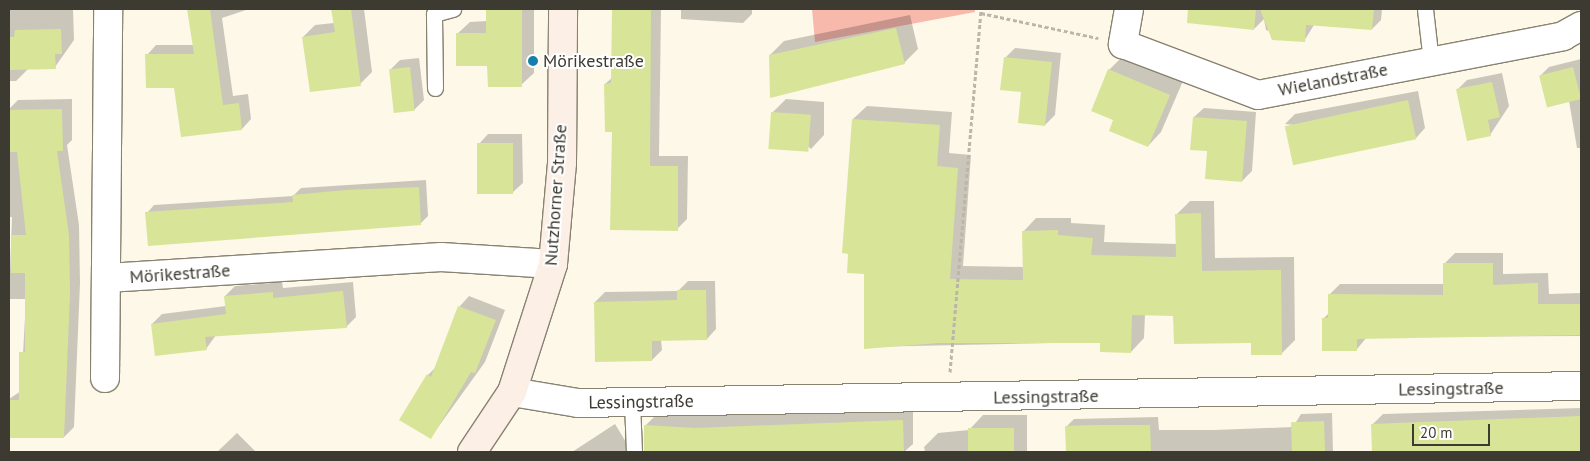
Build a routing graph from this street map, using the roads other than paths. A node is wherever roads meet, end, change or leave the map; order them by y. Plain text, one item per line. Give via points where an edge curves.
1 (108, 9) edge
2 (453, 9) edge
3 (562, 9) edge
4 (1129, 9) edge
5 (1425, 9) edge
6 (1581, 26) edge
7 (1431, 62) junction
8 (435, 88) dead end
9 (553, 264) junction
10 (106, 278) junction
11 (105, 378) dead end
12 (1581, 386) edge
13 (512, 392) junction
14 (632, 402) junction
15 (472, 452) edge
16 (634, 452) edge

1 - 10 street, Mörikestraße
2 - 8 lane via 434,14
3 - 9 main road, Nutzhorner Straße via 562,163
4 - 7 street, Wielandstraße via 1123,44 1258,95
5 - 7 lane
6 - 7 street, Wielandstraße via 1562,36
9 - 10 street, Mörikestraße via 441,257
9 - 13 main road, Nutzhorner Straße
10 - 11 street, Mörikestraße
12 - 14 street, Lessingstraße
13 - 14 street, Lessingstraße via 578,403
13 - 15 main road, Nutzhorner Straße
14 - 16 lane

